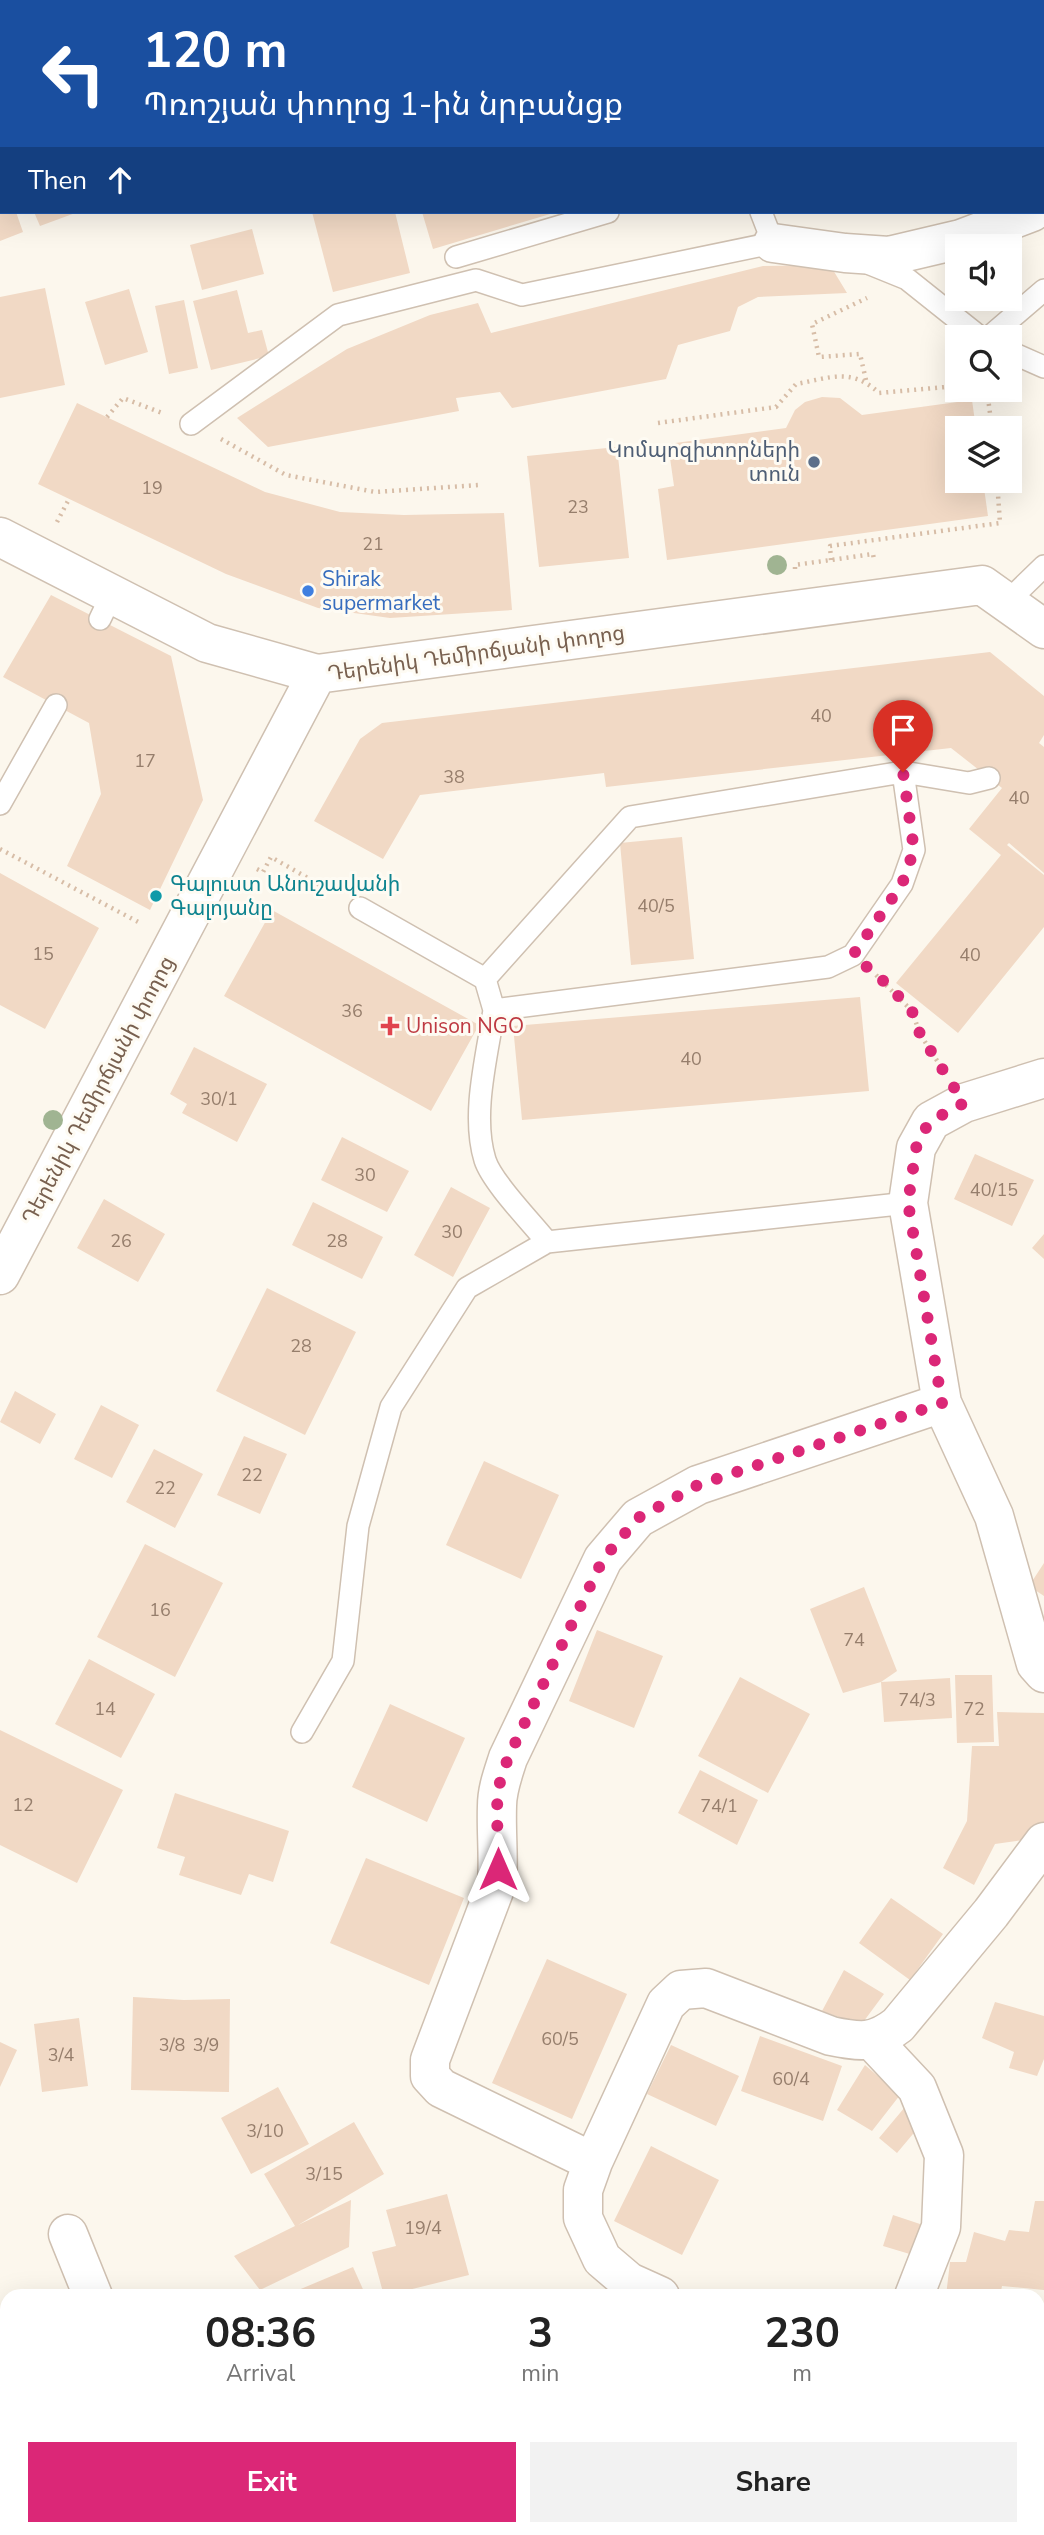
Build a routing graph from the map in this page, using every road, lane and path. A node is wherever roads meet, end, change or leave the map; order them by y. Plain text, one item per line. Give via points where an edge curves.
1 (601, 214) edge
2 (1027, 214) edge
3 (767, 227) edge
4 (845, 253) junction
5 (456, 257) dead end
6 (907, 279) junction
7 (1044, 289) edge
8 (965, 325) edge
9 (1003, 325) edge
10 (1022, 357) edge
11 (1044, 367) edge
12 (866, 381) junction
13 (945, 387) edge
14 (107, 416) dead end
15 (658, 423) dead end
16 (191, 424) junction
17 (479, 485) dead end
18 (998, 493) edge
19 (0, 537) edge
20 (831, 560) dead end
21 (1044, 566) edge
22 (1006, 603) junction
23 (1044, 629) edge
24 (317, 674) junction
25 (56, 705) dead end
26 (903, 772) junction
27 (989, 778) dead end
28 (0, 804) edge
29 (0, 849) edge
30 (271, 857) dead end
31 (360, 908) joint
32 (147, 926) dead end
33 (853, 955) junction
34 (485, 979) junction
35 (494, 1010) junction
36 (1044, 1078) edge
37 (964, 1103) junction
38 (908, 1203) junction
39 (547, 1242) junction
40 (0, 1275) edge
41 (942, 1403) junction
42 (1044, 1672) edge
43 (302, 1732) dead end
44 (1044, 1842) edge
45 (872, 2040) junction
46 (593, 2162) junction
47 (68, 2234) dead end
48 (90, 2289) edge
49 (644, 2289) edge
50 (917, 2289) edge

1 - 5 lane
2 - 4 street via 961,239 889,256
3 - 4 street
3 - 16 lane via 522,295 476,280 338,315
4 - 6 lane
6 - 8 lane
6 - 12 path via 812,324 819,357 860,354
7 - 9 lane
10 - 11 lane
12 - 13 path via 880,393
12 - 15 path via 849,376 796,384 776,407
14 - 16 path via 123,398
16 - 17 path via 286,475 376,492
18 - 20 path via 1000,523 830,547
19 - 24 street via 106,607 207,643
21 - 22 lane
22 - 23 street, Դերենիկ Դեմիրճյանի փողոց
22 - 24 street, Դերենիկ Դեմիրճյանի փողոց via 982,585
24 - 40 street, Դերենիկ Դեմիրճյանի փողոց
25 - 28 lane
26 - 27 lane via 970,783
26 - 33 lane via 914,850 902,884
26 - 34 lane via 630,817
29 - 32 path
30 - 31 path
31 - 34 lane
33 - 35 lane via 828,967
33 - 37 path via 912,1011 920,1034
34 - 35 lane
35 - 39 lane via 478,1121 486,1161
36 - 37 street
37 - 38 street via 931,1121 923,1132 916,1148
38 - 39 lane
38 - 41 street
39 - 43 lane via 467,1288 391,1406 358,1526 343,1661
41 - 42 street via 994,1516 1037,1664
41 - 46 street via 698,1485 638,1518 603,1559 508,1758 497,1806 497,1884 430,2060 430,2076 441,2088
44 - 45 street via 898,2025
45 - 46 street via 831,2036 706,1988 681,1990 666,2004
45 - 50 street via 917,2088 944,2155 941,2227
46 - 49 street via 583,2190 583,2218 602,2259
47 - 48 street

